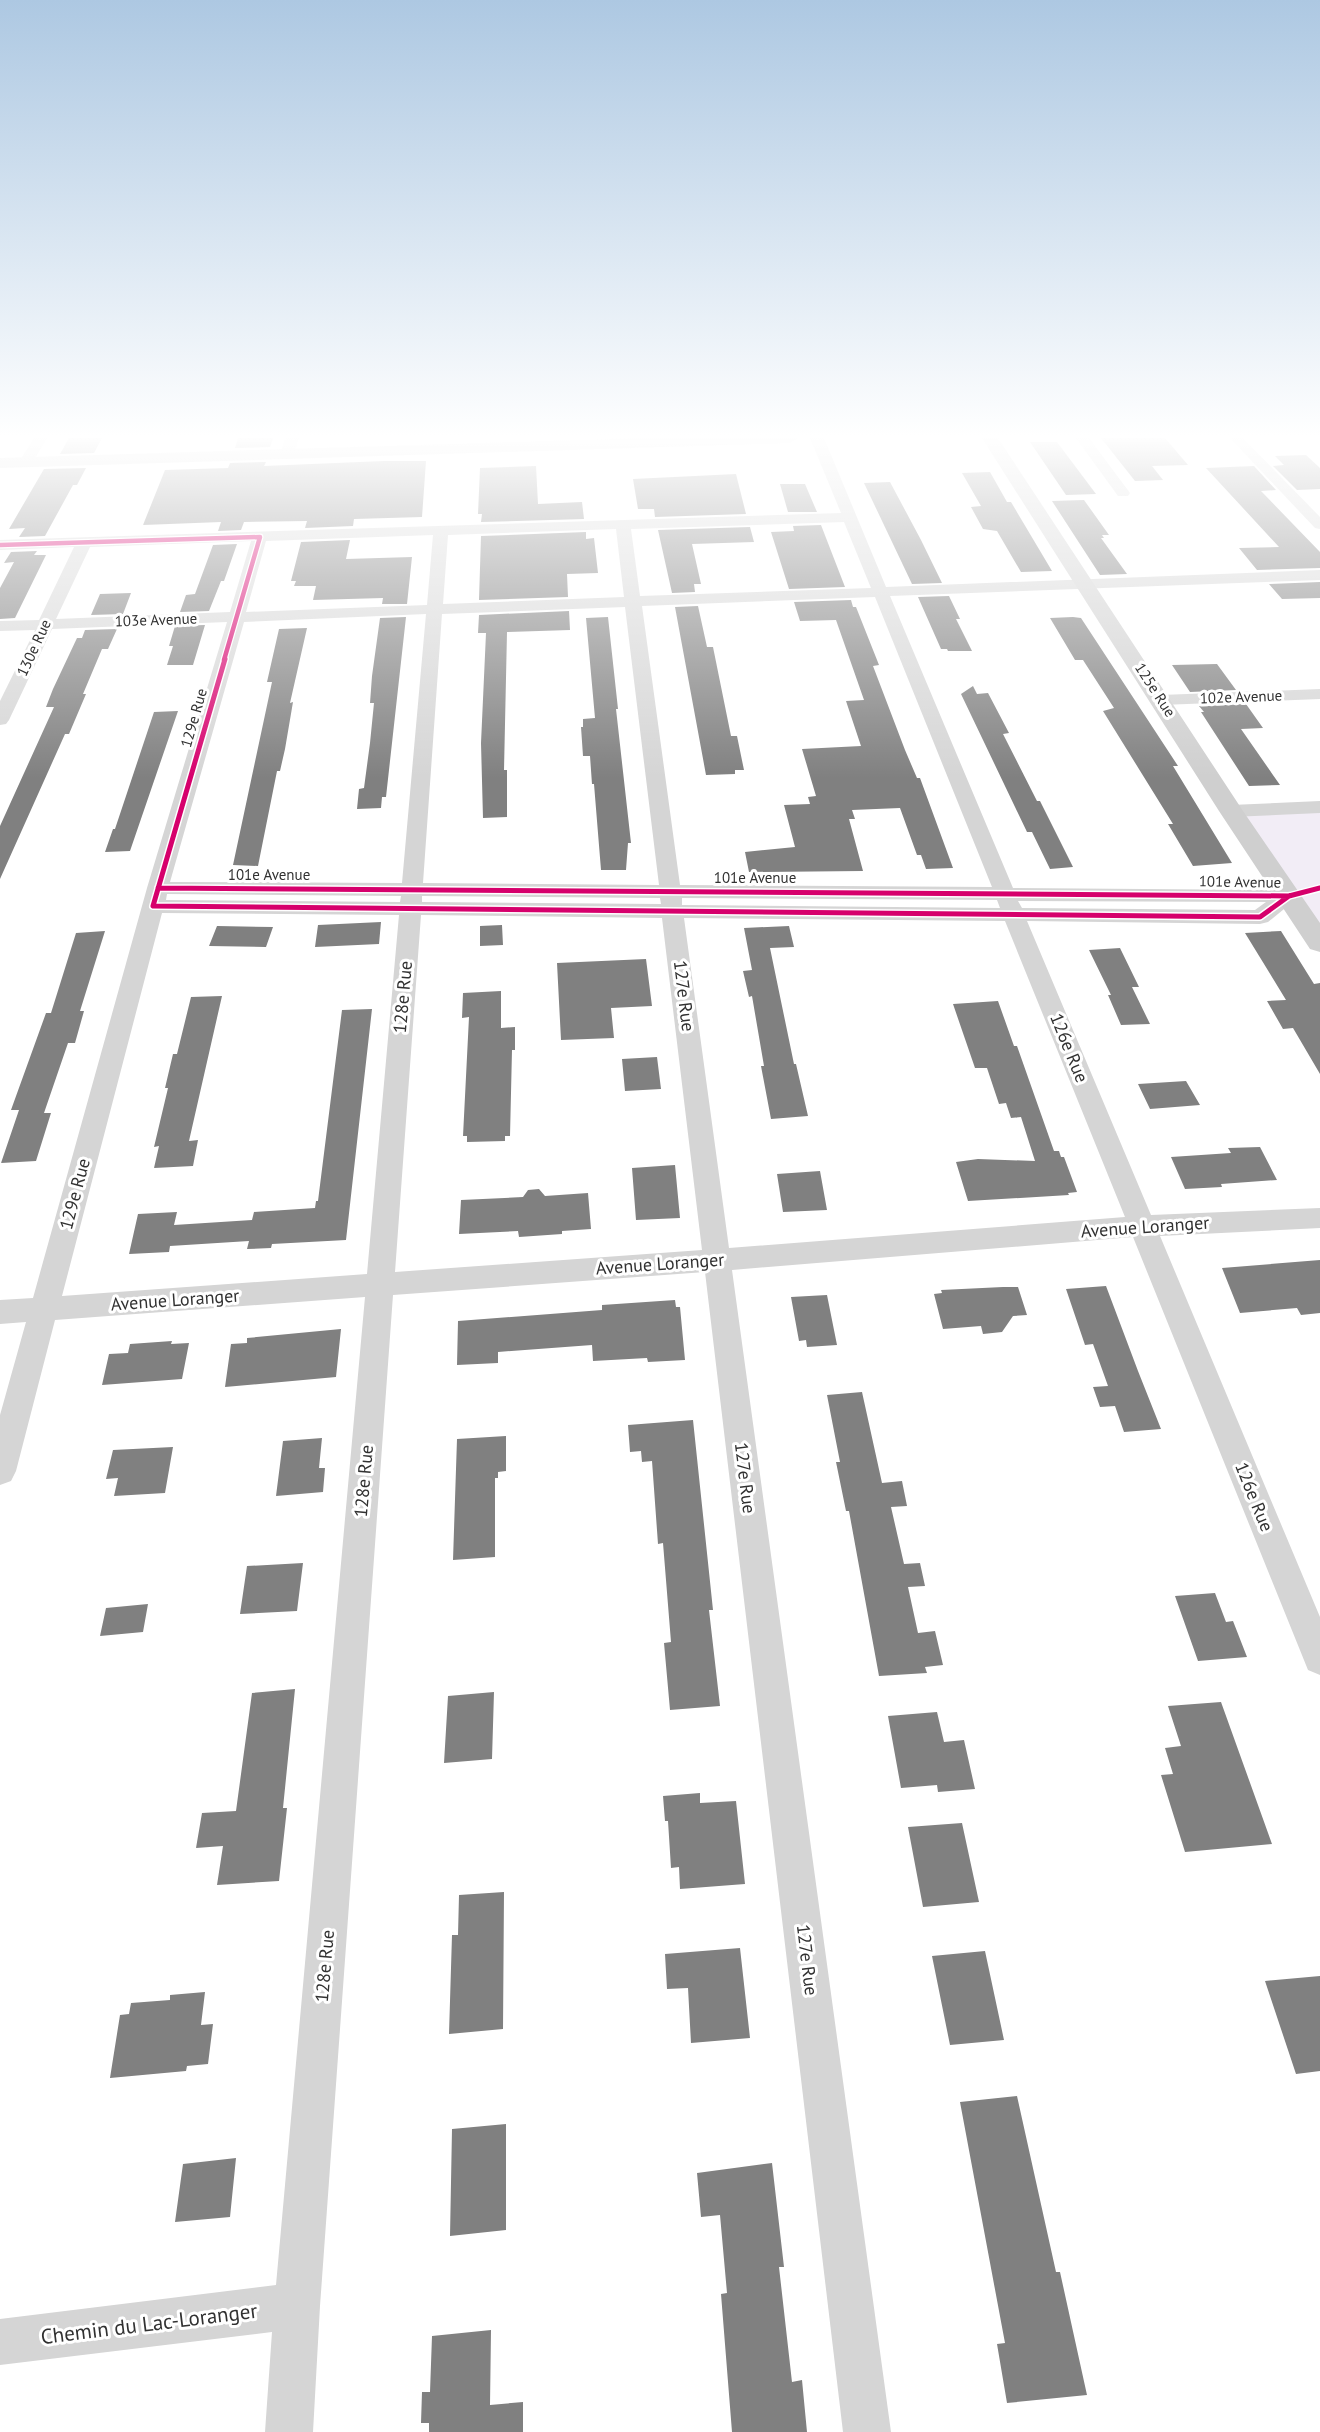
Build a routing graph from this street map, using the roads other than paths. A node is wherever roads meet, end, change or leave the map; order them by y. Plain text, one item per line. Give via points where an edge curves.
1 (80, 551) edge
2 (256, 551) edge
3 (439, 551) edge
4 (627, 551) edge
5 (863, 551) edge
6 (1064, 551) edge
7 (1320, 575) edge
8 (1085, 584) junction
9 (880, 592) junction
10 (633, 601) junction
11 (434, 609) junction
12 (237, 617) junction
13 (45, 624) junction
14 (0, 626) edge
15 (1320, 694) edge
16 (1161, 700) junction
17 (0, 720) edge
18 (1320, 807) edge
19 (1231, 811) junction
20 (1289, 896) junction
21 (156, 897) junction
22 (411, 899) junction
23 (671, 901) junction
24 (1009, 905) junction
25 (1320, 943) edge
26 (1320, 1218) edge
27 (1142, 1226) junction
28 (717, 1260) junction
29 (380, 1285) junction
30 (44, 1310) junction
31 (0, 1312) edge
32 (0, 1471) edge
33 (1320, 1658) edge
34 (297, 2306) junction
35 (0, 2342) edge
36 (289, 2432) edge
37 (867, 2432) edge

1 - 13 street, 130e Rue
2 - 12 street, 129e Rue
3 - 11 street, 128e Rue
4 - 10 street, 127e Rue
5 - 9 street, 126e Rue
6 - 8 main road, 125e Rue
7 - 8 street, 103e Avenue
8 - 9 street, 103e Avenue
8 - 16 main road, 125e Rue
9 - 10 street, 103e Avenue
9 - 24 street, 126e Rue
10 - 11 street, 103e Avenue
10 - 23 street, 127e Rue
11 - 12 street, 103e Avenue
11 - 22 street, 128e Rue
12 - 13 street, 103e Avenue
12 - 21 street, 129e Rue
13 - 14 street, 103e Avenue
13 - 17 street, 130e Rue
15 - 16 street, 102e Avenue
16 - 19 main road, 125e Rue
18 - 19 street
19 - 20 main road, 125e Rue
20 - 24 street, 101e Avenue via 1260,917
20 - 25 main road, 125e Rue
21 - 22 street, 101e Avenue
21 - 30 street, 129e Rue
22 - 23 street, 101e Avenue
22 - 29 street, 128e Rue
23 - 24 street, 101e Avenue
23 - 28 street, 127e Rue
24 - 27 street, 126e Rue
26 - 27 street, Avenue Loranger
27 - 28 street, Avenue Loranger
27 - 33 street, 126e Rue
28 - 29 street, Avenue Loranger
28 - 37 street, 127e Rue
29 - 30 street, Avenue Loranger
29 - 34 street, 128e Rue
30 - 31 street, Avenue Loranger
30 - 32 street, 129e Rue
34 - 35 street, Chemin du Lac-Loranger
34 - 36 street, 128e Rue

